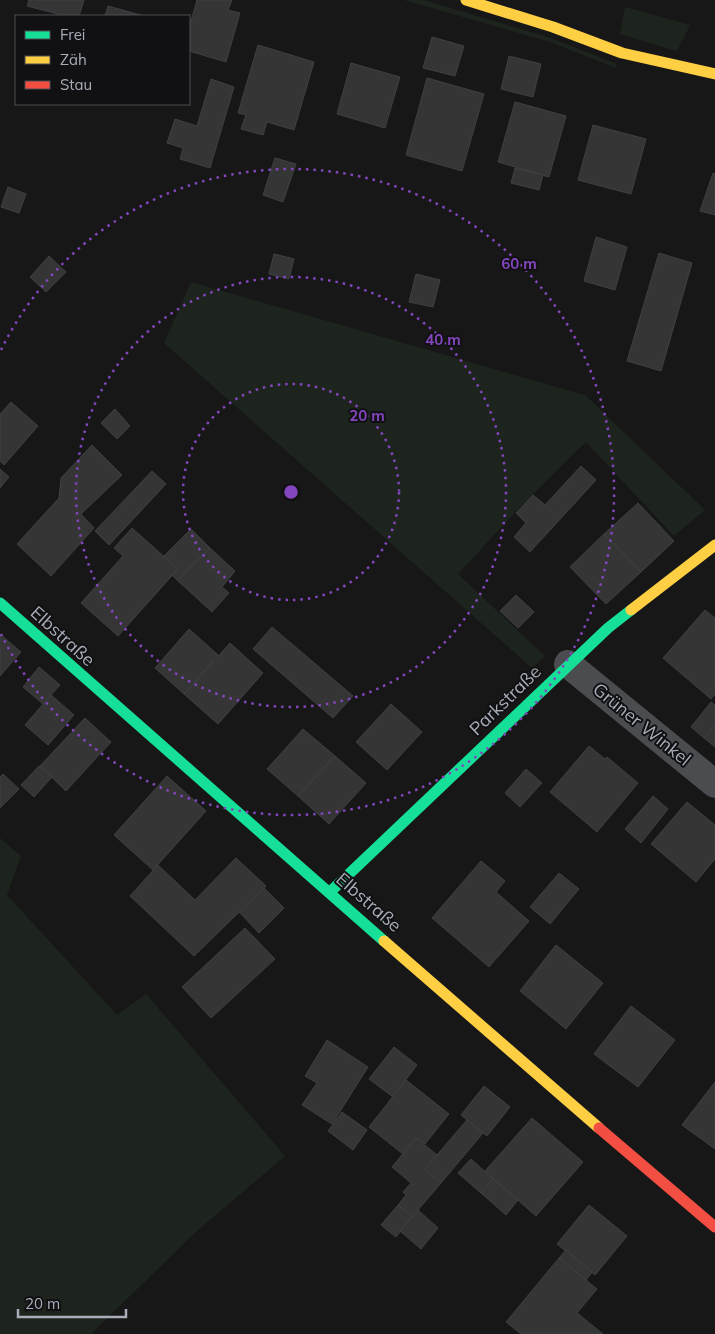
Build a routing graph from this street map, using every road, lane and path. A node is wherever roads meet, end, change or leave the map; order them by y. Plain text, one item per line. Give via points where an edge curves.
1 (466, 0) edge
2 (715, 74) edge
3 (715, 546) edge
4 (0, 604) edge
5 (568, 664) junction
6 (715, 784) edge
7 (330, 892) junction
8 (715, 1227) edge

1 - 2 street via 622,53
3 - 5 street, Parkstraße via 608,628
4 - 7 street, Elbstraße
5 - 6 street, Grüner Winkel
5 - 7 street, Parkstraße
7 - 8 street, Elbstraße

